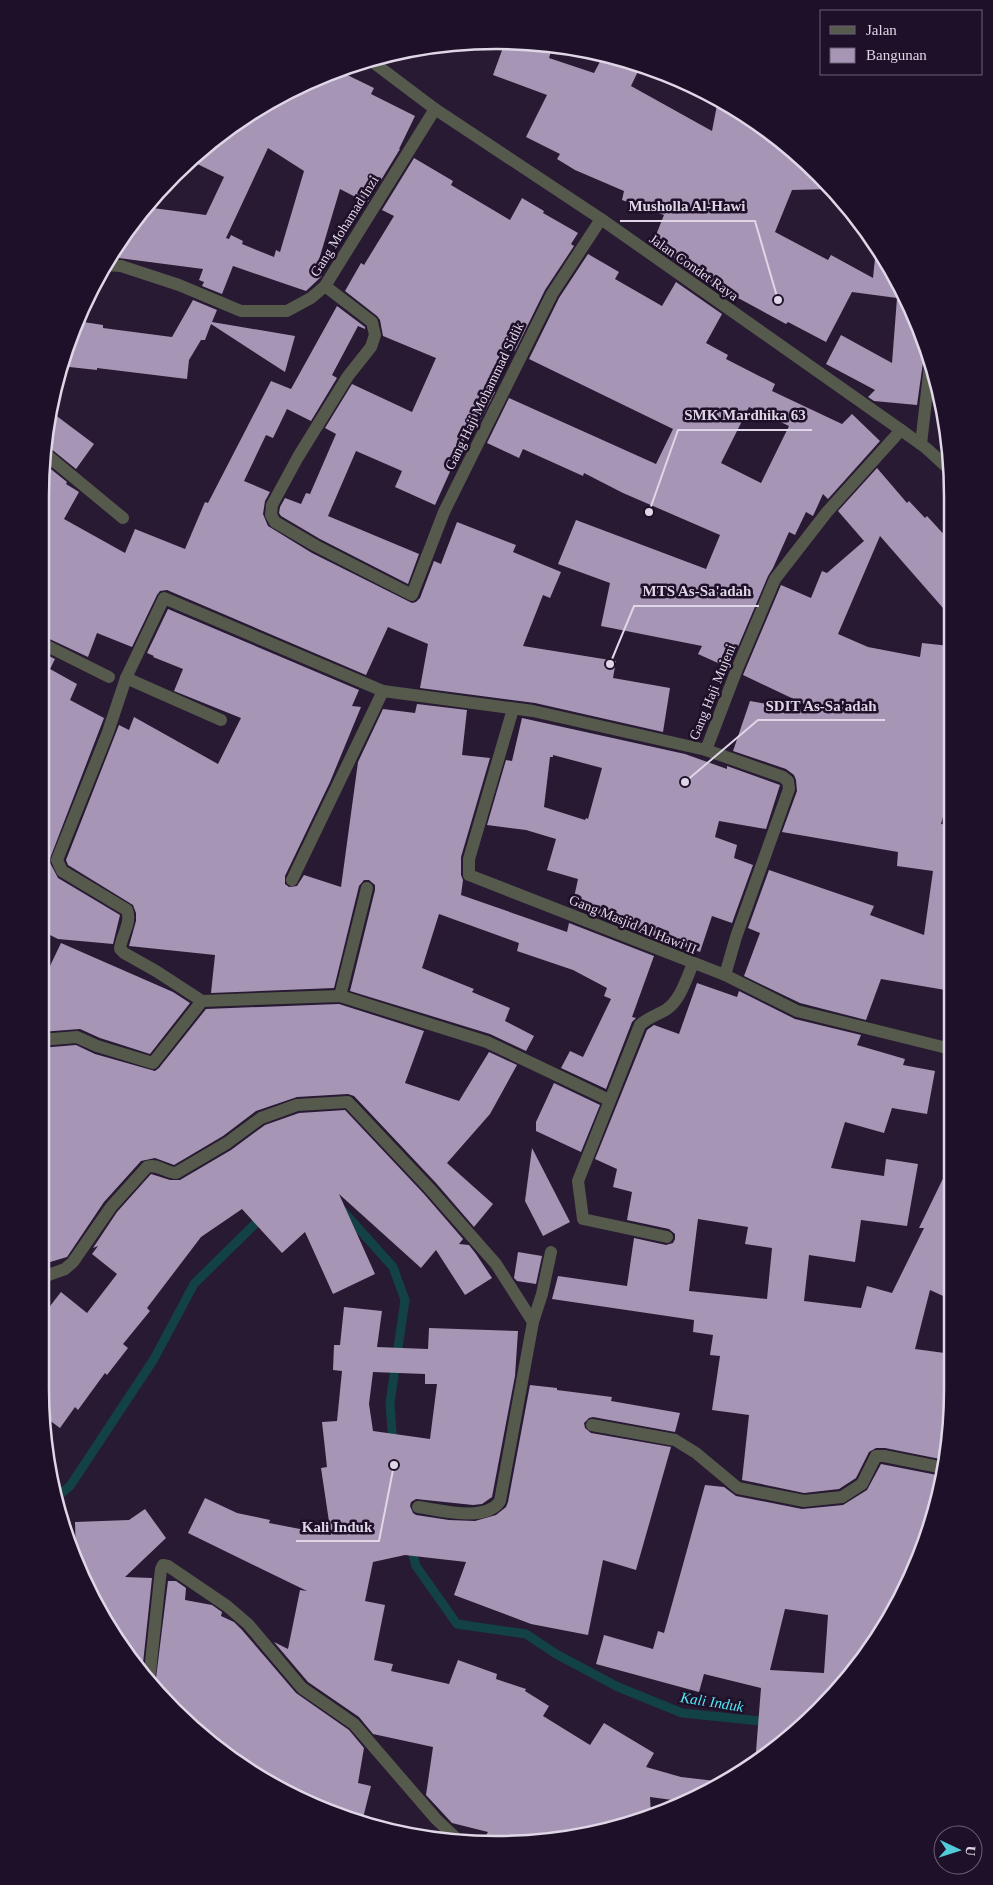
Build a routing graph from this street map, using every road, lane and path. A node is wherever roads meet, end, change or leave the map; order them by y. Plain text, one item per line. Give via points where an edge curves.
1 (377, 65) edge
2 (435, 109) junction
3 (601, 219) junction
4 (114, 266) edge
5 (325, 286) junction
6 (928, 379) edge
7 (901, 430) junction
8 (921, 444) junction
9 (51, 459) edge
10 (943, 463) edge
11 (123, 518) dead end
12 (49, 647) edge
13 (109, 676) dead end
14 (126, 678) junction
15 (383, 691) junction
16 (513, 709) junction
17 (221, 720) dead end
18 (706, 750) junction
19 (292, 880) dead end
20 (367, 888) dead end
21 (693, 964) junction
22 (725, 975) junction
23 (340, 996) junction
24 (202, 1001) junction
25 (49, 1039) edge
26 (944, 1047) edge
27 (609, 1100) junction
28 (667, 1236) dead end
29 (551, 1252) dead end
30 (49, 1275) edge
31 (533, 1322) junction
32 (592, 1425) dead end
33 (937, 1467) edge
34 (418, 1507) dead end
35 (150, 1672) edge
36 (451, 1833) edge

1 - 2 street, Jalan Condet Raya
2 - 3 street, Jalan Condet Raya
2 - 5 street, Gang Mohamad Inzi
3 - 5 street, Gang Haji Mohammad Sidik via 552,294 444,512 412,595 316,546 276,522 271,515 272,506 298,457 348,376 371,347 375,335 372,322
3 - 7 street, Jalan Condet Raya
4 - 5 street, Gang Mohamad Inzi via 179,285 241,311 287,311
6 - 8 street
7 - 8 street, Jalan Condet Raya
7 - 18 street, Gang Haji Mujeni via 827,512 776,579
8 - 10 street, Jalan Condet Raya
9 - 11 street
12 - 13 street
14 - 15 street, Gang Haji Mujeni via 164,598
14 - 17 street
14 - 24 street via 57,860 62,870 127,910 128,920 120,944 124,953
15 - 16 street, Gang Haji Mujeni
15 - 19 street
16 - 18 street, Gang Haji Mujeni
16 - 21 street, Gang Masjid Al Hawi II via 469,859 469,875
18 - 22 street via 783,777 789,789
20 - 23 street
21 - 22 street, Gang Masjid Al Hawi II
21 - 27 street via 676,1000 640,1025
22 - 26 street, Gang Masjid Al Hawi II via 797,1011
23 - 24 street
23 - 27 street via 487,1042
24 - 25 street via 153,1063 77,1037
27 - 28 street via 578,1181 583,1219
29 - 31 street
30 - 31 street via 73,1262 111,1206 147,1167 156,1166 176,1173 227,1144 261,1118 296,1105 348,1102 496,1264
31 - 34 street via 500,1500 496,1507 475,1514
32 - 33 street via 675,1440 738,1488 804,1501 842,1496 862,1484 876,1456
35 - 36 street via 163,1565 227,1606 248,1624 302,1688 354,1724

